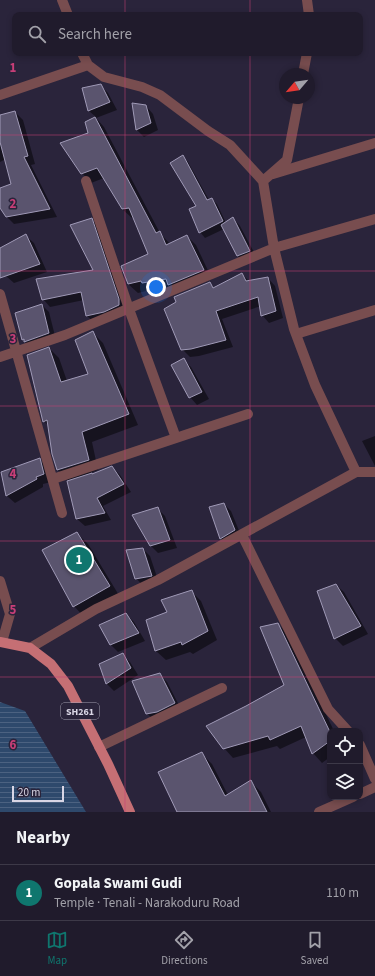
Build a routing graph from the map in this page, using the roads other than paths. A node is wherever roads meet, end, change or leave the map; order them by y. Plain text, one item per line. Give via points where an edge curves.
1 (62, 0) edge
2 (307, 0) edge
3 (67, 12) edge
4 (309, 12) edge
5 (84, 56) edge
6 (306, 56) edge
7 (88, 65) junction
8 (304, 68) edge
9 (0, 95) edge
10 (298, 104) edge
11 (375, 143) edge
12 (267, 178) junction
13 (86, 181) dead end
14 (375, 218) edge
15 (274, 248) junction
16 (0, 294) edge
17 (129, 309) junction
18 (375, 310) edge
19 (296, 334) junction
20 (17, 351) junction
21 (0, 357) edge
22 (248, 414) dead end
23 (176, 438) junction
24 (356, 472) junction
25 (375, 472) edge
26 (53, 479) junction
27 (62, 513) dead end
28 (242, 535) junction
29 (0, 581) edge
30 (1, 642) edge
31 (30, 648) junction
32 (222, 688) dead end
33 (345, 728) edge
34 (99, 747) junction
35 (363, 752) edge
36 (375, 779) edge
37 (375, 787) edge
38 (363, 793) edge
39 (346, 800) edge
40 (130, 812) edge
41 (319, 812) edge

1 - 3 street
2 - 4 street
5 - 7 street
6 - 8 street
7 - 9 street
7 - 12 street via 104,77 142,87 160,95 230,145
10 - 12 street via 287,160
11 - 12 street
12 - 15 street
13 - 17 street
14 - 15 street
15 - 17 street
15 - 19 street
16 - 20 street
17 - 20 street
17 - 23 street
18 - 19 street
19 - 24 street
20 - 21 street
20 - 26 street
22 - 23 street
23 - 26 street
24 - 25 street
24 - 28 street
26 - 27 street
28 - 31 street via 158,580 96,609
28 - 33 street via 328,709
29 - 30 street via 10,614
30 - 31 main road, SH261
31 - 34 main road, SH261 via 51,664 68,686
32 - 34 street
34 - 40 main road, SH261
35 - 36 street
37 - 38 street
39 - 41 street

